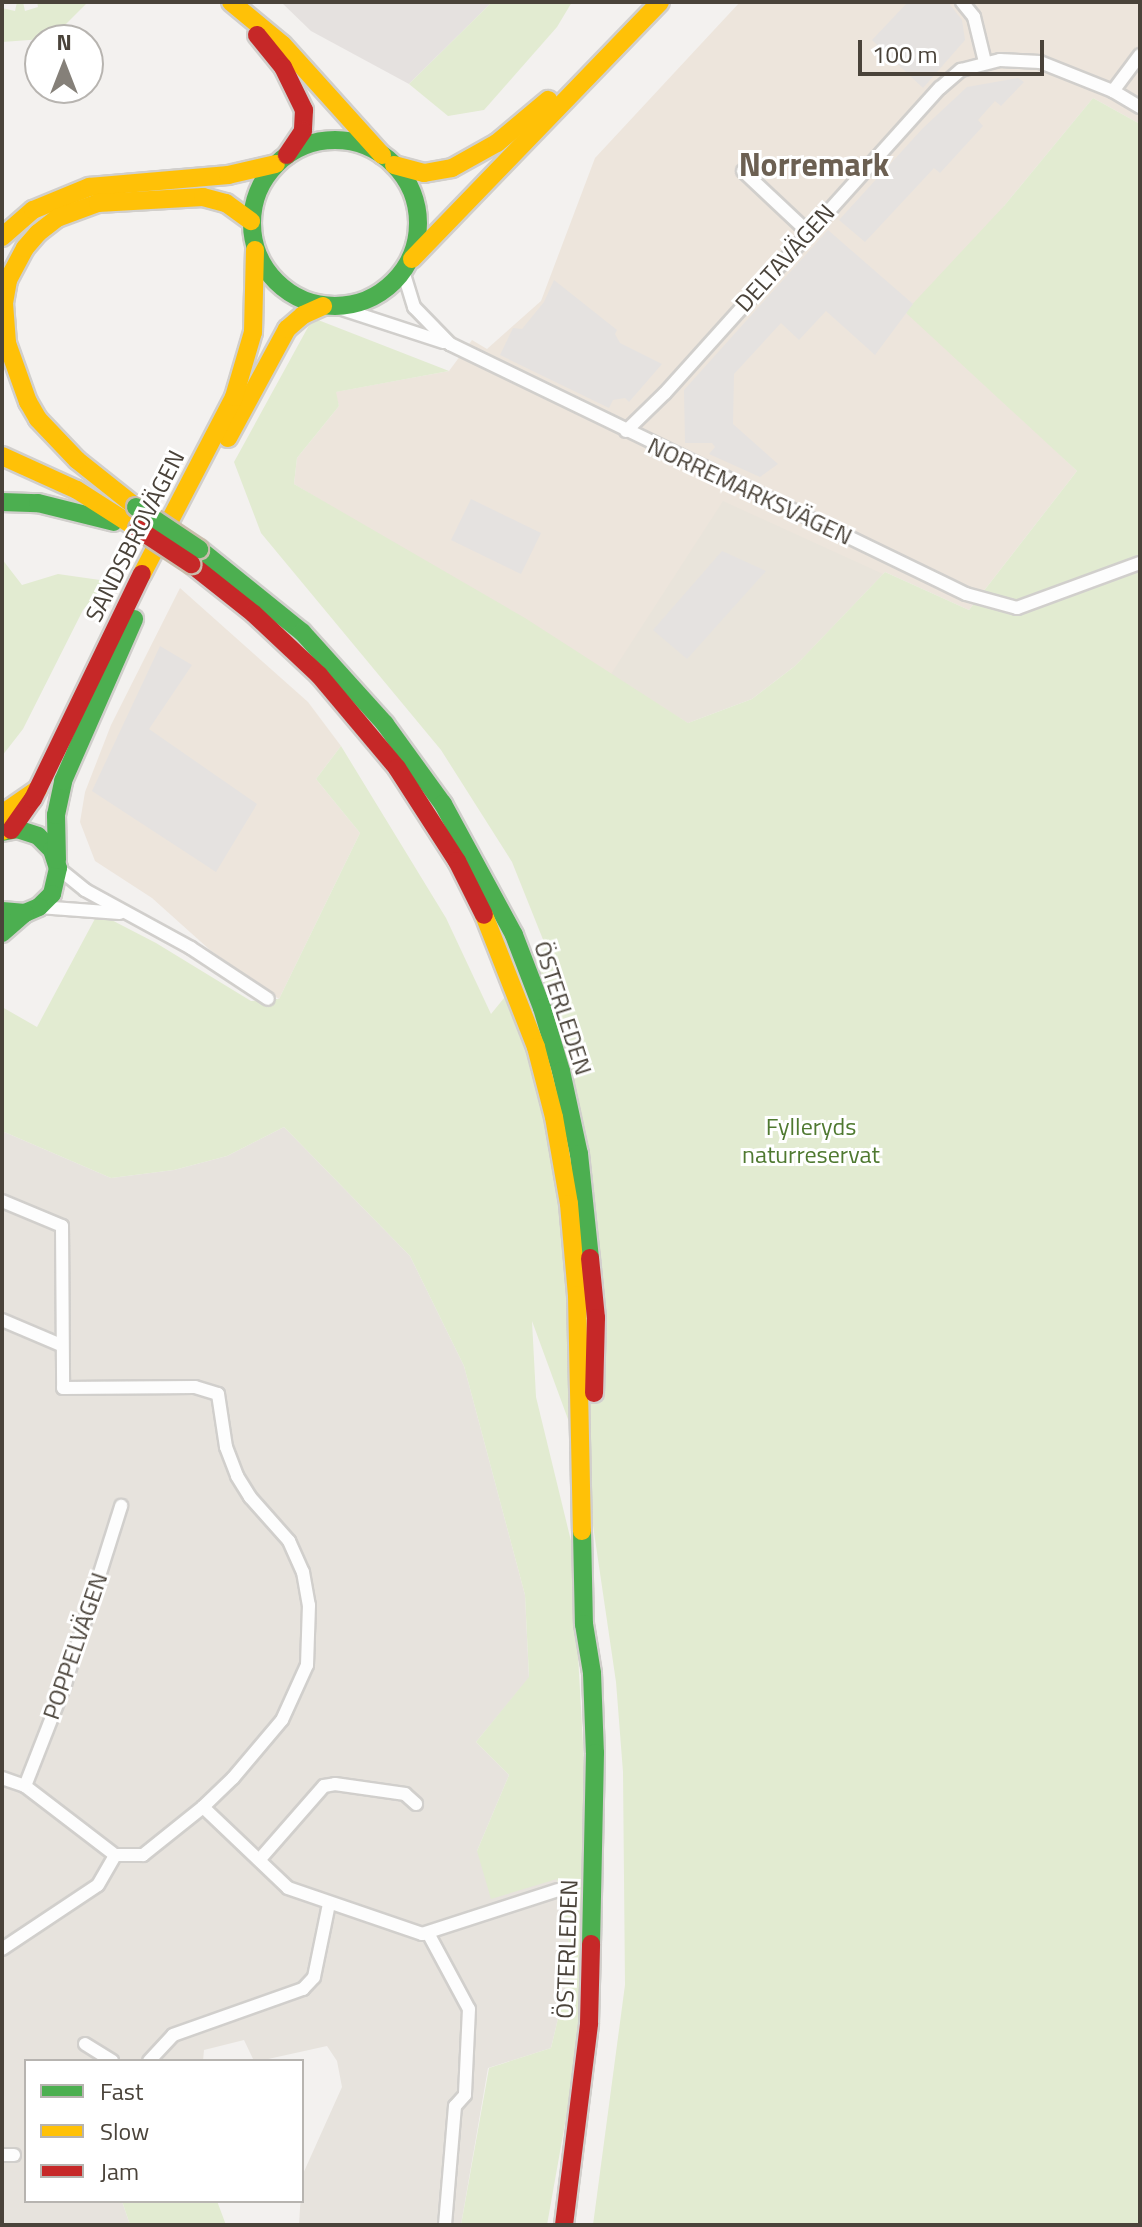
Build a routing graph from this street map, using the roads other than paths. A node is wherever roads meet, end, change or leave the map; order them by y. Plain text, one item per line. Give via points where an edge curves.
1 (224, 2) edge
2 (231, 2) edge
3 (643, 2) edge
4 (660, 2) edge
5 (962, 2) edge
6 (1140, 55) edge
7 (985, 62) junction
8 (1113, 91) junction
9 (1140, 107) edge
10 (281, 159) junction
11 (388, 160) junction
12 (743, 171) dead end
13 (251, 221) junction
14 (808, 232) junction
15 (2, 237) edge
16 (255, 250) junction
17 (406, 266) junction
18 (330, 306) junction
19 (450, 344) junction
20 (626, 431) junction
21 (2, 444) edge
22 (2, 456) edge
23 (2, 502) edge
24 (136, 507) junction
25 (138, 529) junction
26 (195, 556) junction
27 (1140, 563) edge
28 (4, 828) edge
29 (57, 864) junction
30 (32, 910) junction
31 (2, 911) edge
32 (127, 914) junction
33 (2, 933) edge
34 (268, 999) dead end
35 (2, 1201) edge
36 (2, 1320) edge
37 (61, 1345) junction
38 (121, 1506) dead end
39 (2, 1778) edge
40 (25, 1786) junction
41 (416, 1804) dead end
42 (203, 1807) junction
43 (115, 1855) junction
44 (260, 1859) junction
45 (558, 1890) dead end
46 (329, 1904) junction
47 (428, 1933) junction
48 (2, 1949) edge
49 (85, 2044) dead end
50 (109, 2059) edge
51 (151, 2059) edge
52 (445, 2225) edge
53 (564, 2225) edge

1 - 10 main road via 259,36 299,93 303,131
2 - 11 main road via 283,45
3 - 11 main road via 544,105 497,143 434,173
4 - 17 main road
5 - 7 street via 974,17
6 - 8 street
7 - 8 street, DELTAVÄGEN via 1040,62
7 - 14 street, DELTAVÄGEN via 961,70 942,86
8 - 9 street, DELTAVÄGEN
10 - 11 main road via 313,143 342,140
10 - 13 main road via 258,190
10 - 15 main road via 228,175 89,187 33,210
11 - 17 main road via 416,203 417,233
12 - 14 street
13 - 16 main road
13 - 24 main road via 226,203 203,197 98,203 57,218 38,233 8,280 7,343 28,402 66,449
14 - 20 street, DELTAVÄGEN
16 - 18 main road via 282,287 305,301
16 - 28 main road, SANDSBROVÄGEN via 253,332 234,397 38,789
17 - 18 main road via 393,283 367,300
17 - 19 street, NORREMARKSVÄGEN via 414,307
18 - 19 street
18 - 29 main road, SANDSBROVÄGEN via 295,321 279,342 146,593 63,781 56,815
19 - 20 street, NORREMARKSVÄGEN
20 - 27 street, NORREMARKSVÄGEN via 966,594 1017,608
21 - 24 main road
22 - 25 main road, ÖSTERLEDEN via 77,490
23 - 25 main road via 38,503
24 - 26 main road, ÖSTERLEDEN, bridge
25 - 26 main road, ÖSTERLEDEN, bridge
26 - 53 main road, ÖSTERLEDEN via 312,643 359,693 443,804 494,893 542,1008 571,1113 594,1279 599,1624 592,1673 595,1843 589,2023
28 - 29 main road via 38,836
29 - 30 main road via 56,886
29 - 32 street via 85,890
30 - 31 main road
30 - 32 street
30 - 33 main road
32 - 34 street
35 - 37 street via 62,1226
36 - 37 street
37 - 42 street via 63,1388 195,1387 218,1394 226,1447 237,1476 289,1541 303,1572 310,1636 307,1665 282,1720
38 - 40 street, POPPELVÄGEN via 65,1684
39 - 40 street
40 - 43 street
41 - 44 street via 405,1794 324,1786
42 - 43 street via 143,1855
42 - 44 street
43 - 48 street via 98,1885
44 - 46 street via 288,1888
45 - 47 street
46 - 47 street
46 - 51 street via 314,1977 303,1989 173,2035
47 - 52 street via 469,2009 465,2095 455,2106
49 - 50 street

